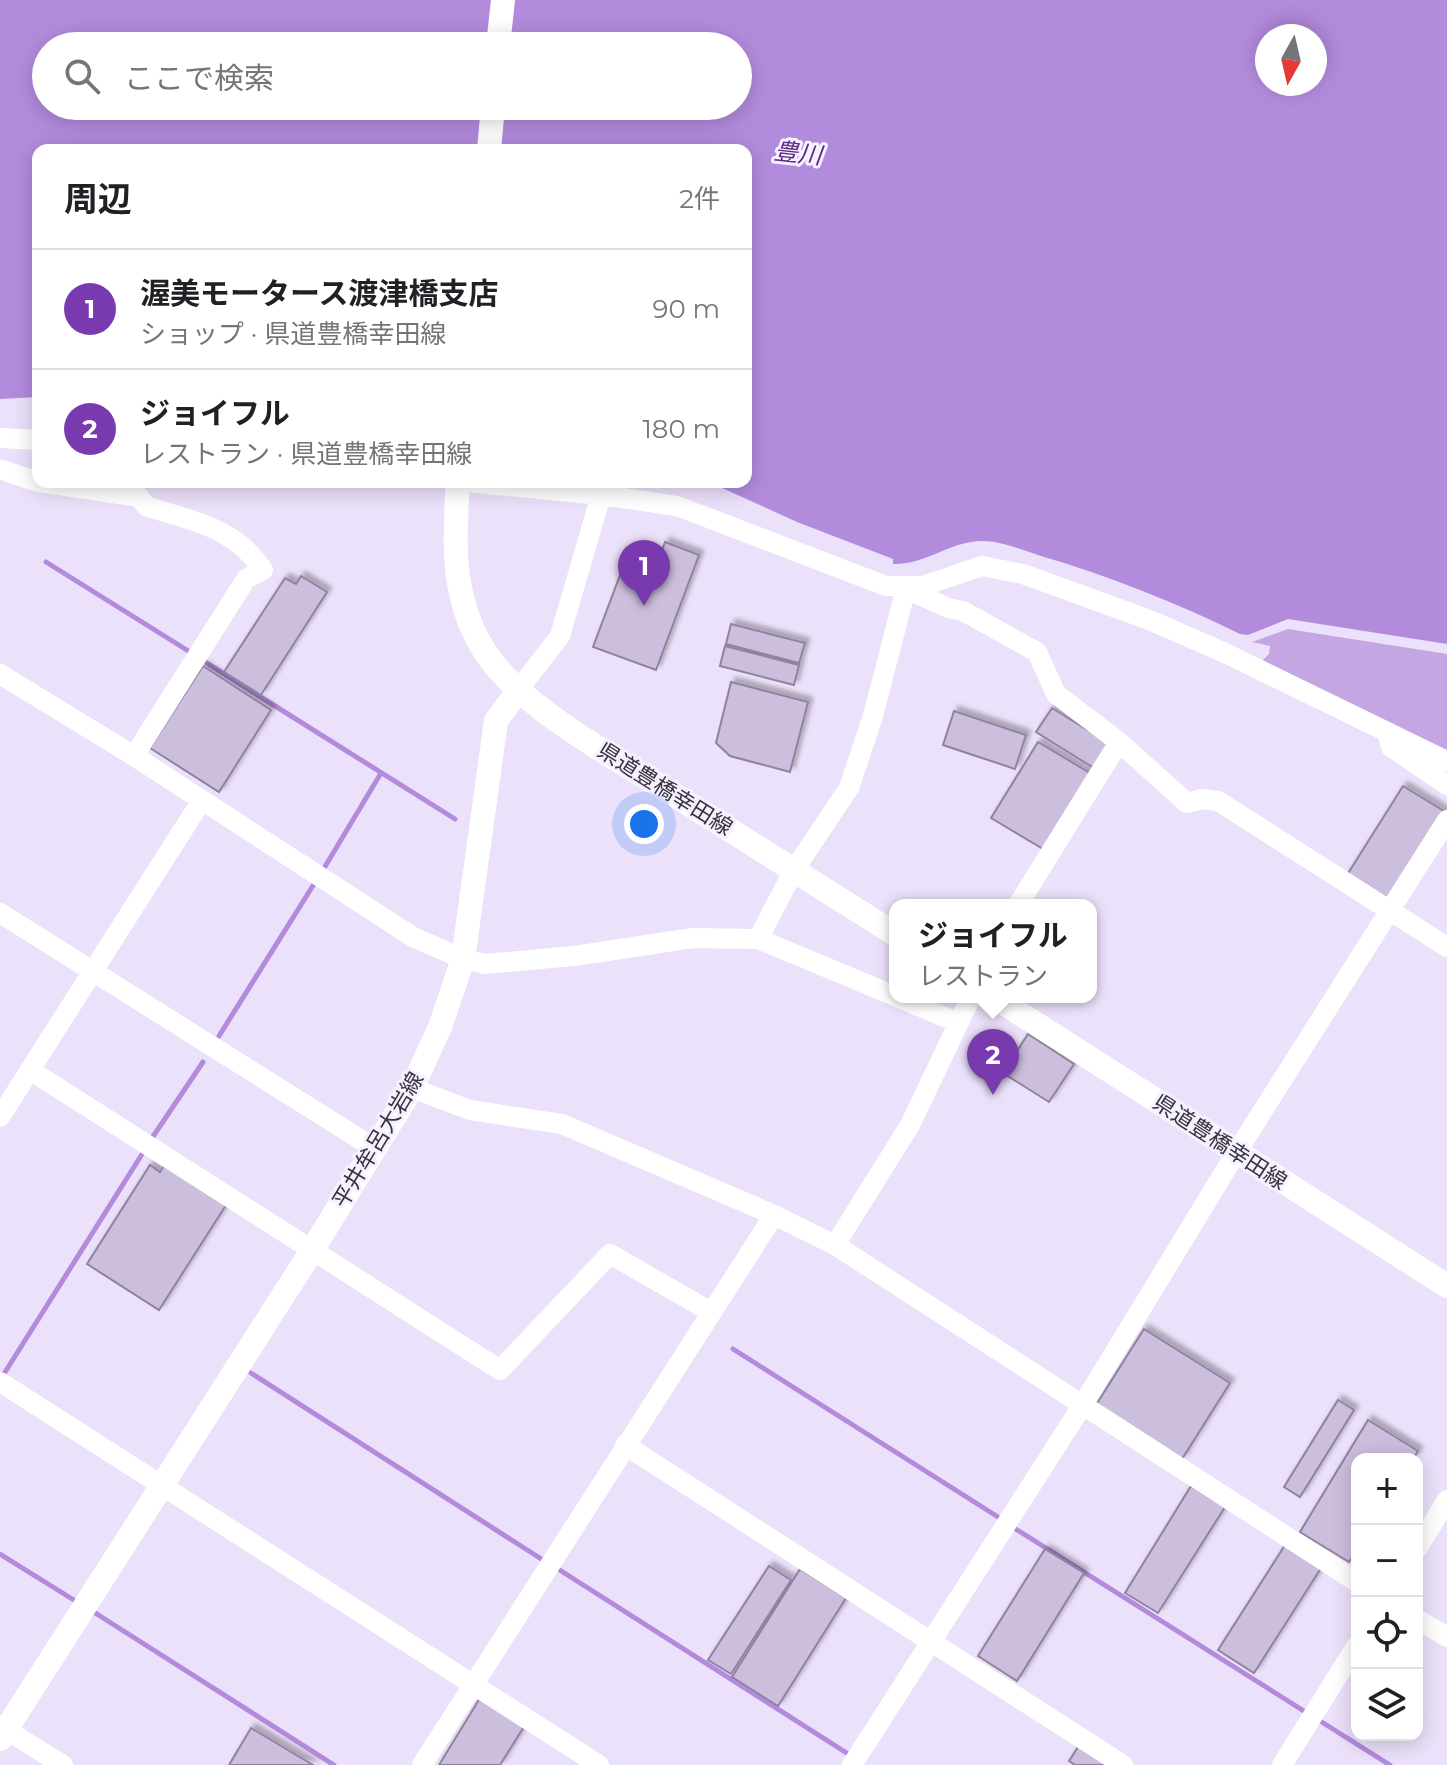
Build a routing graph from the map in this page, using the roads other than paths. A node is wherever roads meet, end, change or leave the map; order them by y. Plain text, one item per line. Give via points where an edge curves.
1 (503, 0) edge
2 (500, 32) edge
3 (492, 120) edge
4 (490, 144) edge
5 (0, 438) edge
6 (32, 440) edge
7 (2, 470) edge
8 (32, 480) edge
9 (79, 488) edge
10 (458, 488) edge
11 (529, 488) edge
12 (601, 495) junction
13 (902, 587) junction
14 (0, 674) edge
15 (519, 689) junction
16 (1387, 731) junction
17 (1119, 742) junction
18 (134, 756) junction
19 (1447, 761) edge
20 (1447, 785) edge
21 (202, 800) junction
22 (1447, 820) edge
23 (794, 870) junction
24 (1022, 899) edge
25 (1390, 912) junction
26 (0, 913) edge
27 (889, 930) edge
28 (758, 939) junction
29 (1447, 947) edge
30 (463, 959) junction
31 (92, 968) junction
32 (889, 994) edge
33 (911, 1003) edge
34 (968, 1003) edge
35 (1003, 1003) edge
36 (959, 1023) junction
37 (30, 1070) junction
38 (412, 1088) junction
39 (0, 1117) edge
40 (374, 1148) junction
41 (1236, 1153) junction
42 (774, 1215) junction
43 (835, 1245) junction
44 (311, 1252) junction
45 (1447, 1286) edge
46 (711, 1312) junction
47 (0, 1382) edge
48 (1082, 1406) junction
49 (625, 1445) junction
50 (163, 1486) junction
51 (1447, 1500) edge
52 (1423, 1539) edge
53 (1351, 1578) edge
54 (1423, 1623) edge
55 (1447, 1637) edge
56 (931, 1642) junction
57 (1351, 1655) edge
58 (474, 1684) junction
59 (2, 1732) edge
60 (63, 1765) edge
61 (422, 1765) edge
62 (599, 1765) edge
63 (852, 1765) edge
64 (1123, 1765) edge
65 (1282, 1765) edge

1 - 2 main road
3 - 4 main road
5 - 6 street
7 - 8 street
9 - 18 street via 139,497 146,506 228,534 263,570 246,579
10 - 15 main road via 453,546 462,601 482,647
11 - 12 street
12 - 13 street via 677,506 869,581
12 - 15 street via 560,636
13 - 16 street via 923,586 982,566 1023,574 1152,621
13 - 17 street via 963,611 1037,652 1056,694
13 - 23 street via 873,716 849,788
14 - 18 street
15 - 23 main road, 県道豊橋幸田線 via 596,746
15 - 30 main road, 平井牟呂大岩線 via 496,721
16 - 19 street
16 - 20 street via 1391,747
17 - 24 street
17 - 25 street via 1187,803 1218,801
18 - 21 street
21 - 30 street via 413,937
21 - 31 street
22 - 25 street
23 - 27 main road, 県道豊橋幸田線
23 - 28 street
25 - 29 street
25 - 41 street
26 - 31 street
28 - 30 street via 693,938 485,964
28 - 32 street
30 - 38 main road, 平井牟呂大岩線
31 - 37 street
31 - 40 street
33 - 36 street
34 - 36 street
35 - 41 main road, 県道豊橋幸田線
36 - 43 street via 910,1125
37 - 39 street
37 - 44 street
38 - 40 main road, 平井牟呂大岩線
38 - 42 street via 470,1110 562,1124
40 - 44 main road, 平井牟呂大岩線
41 - 45 main road, 県道豊橋幸田線
41 - 48 street
42 - 43 street
42 - 46 street
43 - 48 street
44 - 46 street via 500,1370 610,1254
44 - 50 main road, 平井牟呂大岩線
46 - 49 street
47 - 50 street
48 - 53 street
48 - 56 street
49 - 56 street
49 - 58 street
50 - 58 street
50 - 59 main road, 平井牟呂大岩線
51 - 52 street
54 - 55 street
56 - 63 street
56 - 64 street
57 - 65 street
58 - 61 street
58 - 62 street
59 - 60 street

